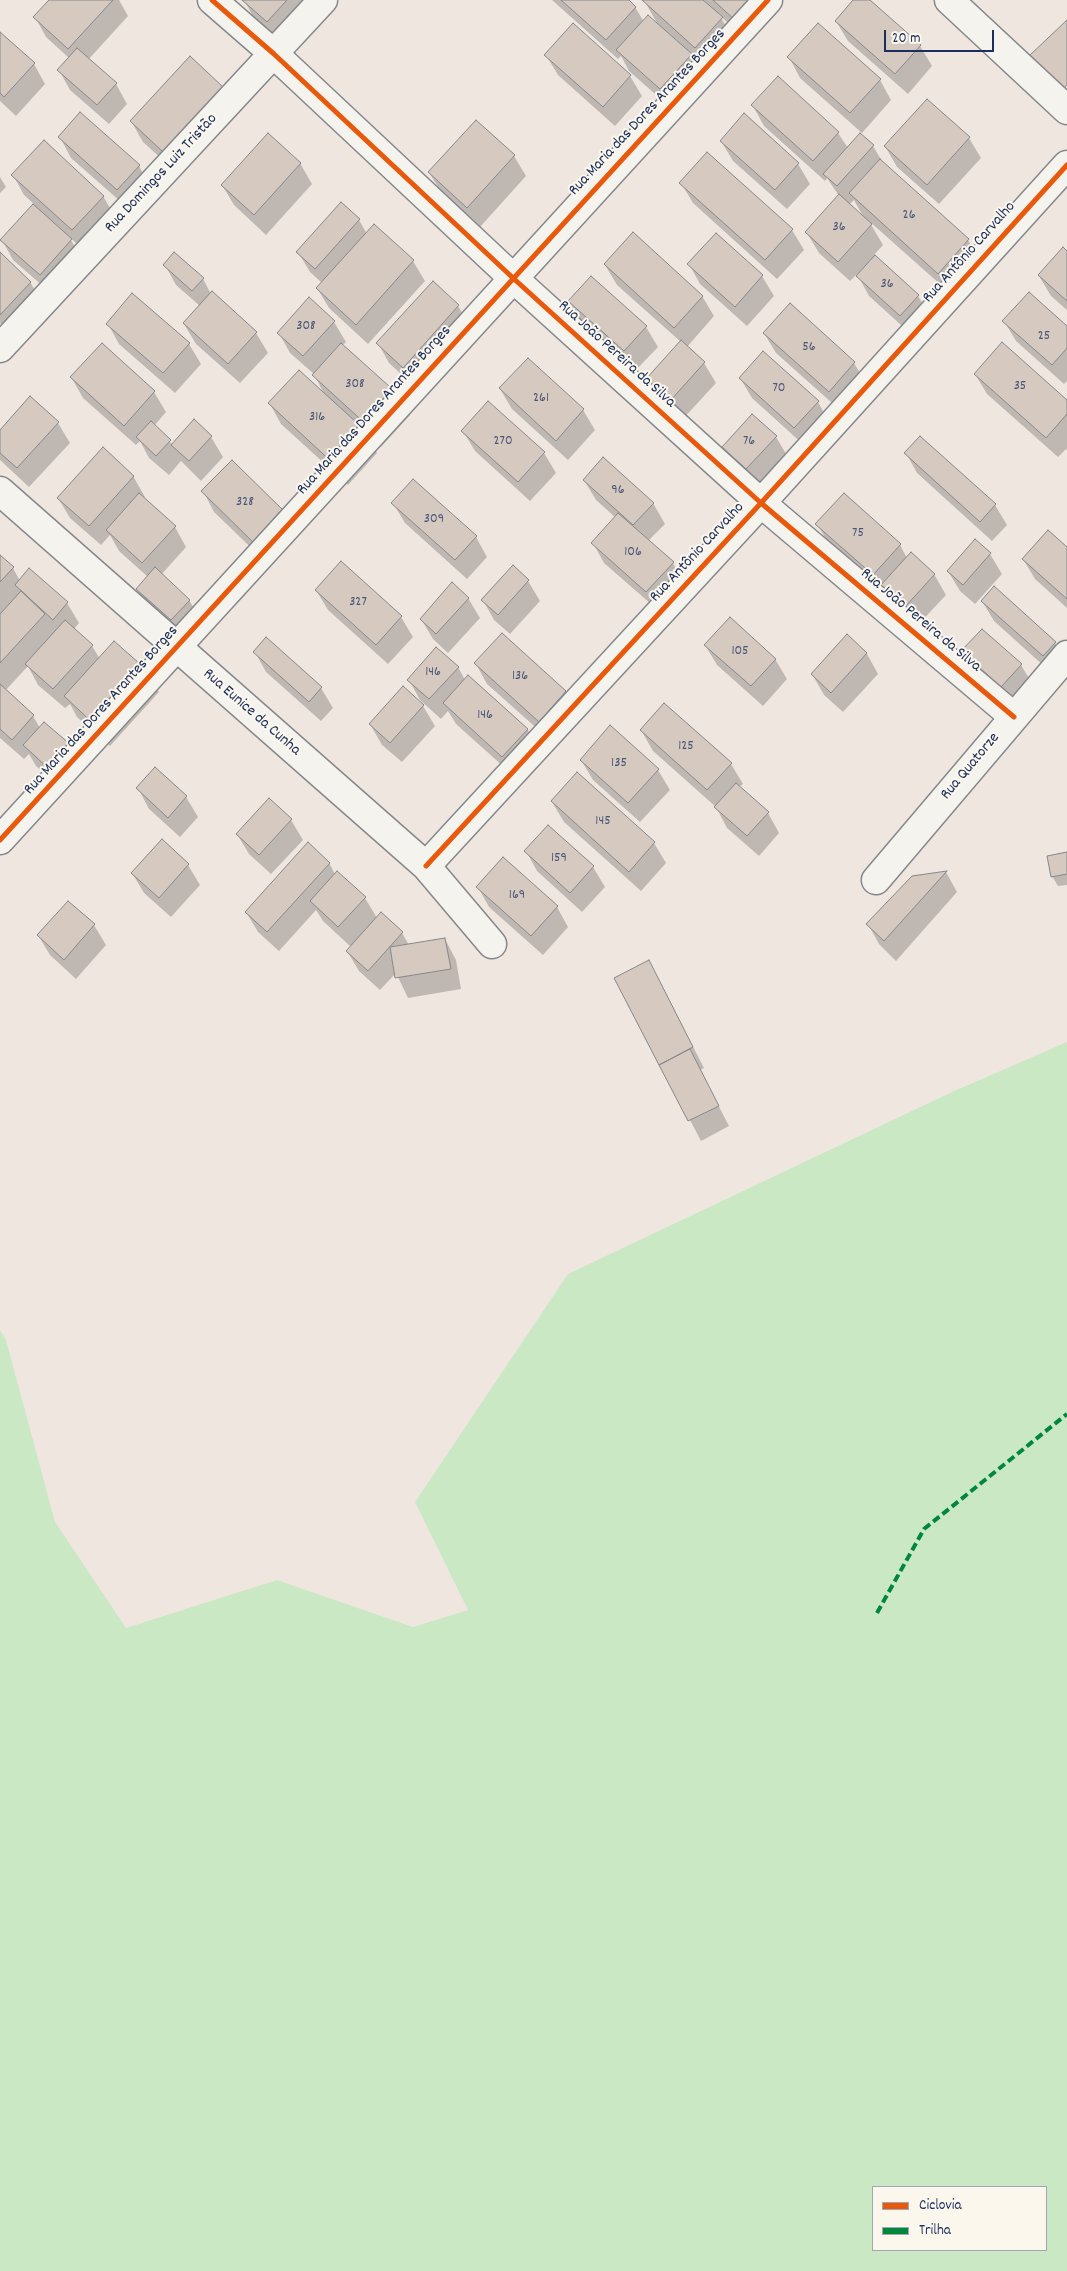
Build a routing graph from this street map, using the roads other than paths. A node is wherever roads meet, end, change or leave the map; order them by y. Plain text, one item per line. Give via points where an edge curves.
1 (212, 0) edge
2 (323, 0) edge
3 (768, 0) edge
4 (950, 0) edge
5 (274, 54) junction
6 (1067, 110) edge
7 (1067, 165) edge
8 (513, 278) junction
9 (0, 348) edge
10 (0, 491) edge
11 (761, 504) junction
12 (176, 648) junction
13 (1067, 655) edge
14 (1014, 717) junction
15 (0, 840) edge
16 (426, 866) junction
17 (876, 880) dead end
18 (492, 944) dead end

1 - 5 street, Rua João Pereira da Silva
2 - 5 street, Rua Domingos Luiz Tristão
3 - 8 street, Rua Maria das Dores Arantes Borges
4 - 6 street
5 - 8 street, Rua João Pereira da Silva
5 - 9 street, Rua Domingos Luiz Tristão
7 - 11 street, Rua Antônio Carvalho
8 - 11 street, Rua João Pereira da Silva
8 - 12 street, Rua Maria das Dores Arantes Borges
10 - 12 street, Rua Eunice da Cunha
11 - 14 street, Rua João Pereira da Silva
11 - 16 street, Rua Antônio Carvalho
12 - 15 street, Rua Maria das Dores Arantes Borges
12 - 16 street, Rua Eunice da Cunha
13 - 14 street, Rua Quatorze
14 - 17 street, Rua Quatorze
16 - 18 street, Rua Eunice da Cunha

